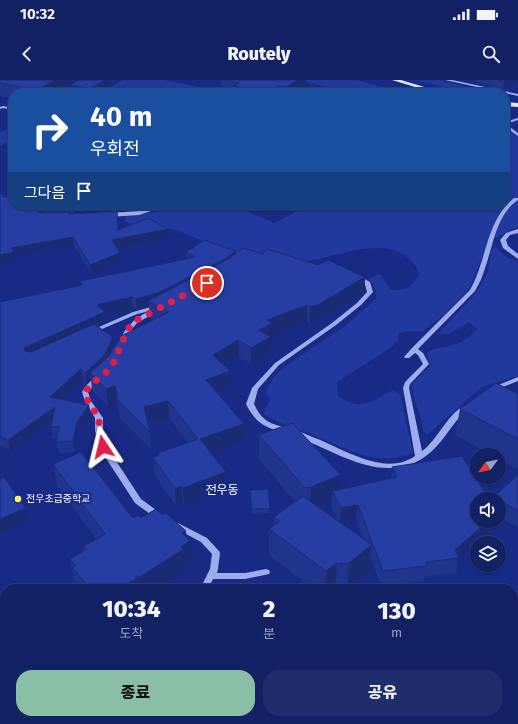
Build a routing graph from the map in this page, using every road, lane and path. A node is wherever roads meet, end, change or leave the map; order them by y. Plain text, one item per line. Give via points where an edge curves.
1 (90, 80) edge
2 (395, 80) edge
3 (447, 80) edge
4 (75, 88) edge
5 (423, 88) edge
6 (483, 88) edge
7 (510, 128) edge
8 (518, 135) edge
9 (516, 199) dead end
10 (510, 203) edge
11 (150, 210) edge
12 (504, 210) edge
13 (105, 215) edge
14 (518, 231) edge
15 (490, 242) junction
16 (504, 243) junction
17 (518, 257) edge
18 (351, 275) edge
19 (169, 303) edge
20 (162, 307) junction
21 (84, 335) edge
22 (121, 346) edge
23 (414, 349) junction
24 (407, 357) dead end
25 (102, 375) edge
26 (518, 379) edge
27 (487, 392) edge
28 (469, 406) edge
29 (419, 456) junction
30 (266, 572) dead end
31 (211, 576) junction
32 (207, 584) edge

1 - 4 street
2 - 5 main road
3 - 6 street
7 - 8 street
9 - 10 street
11 - 13 street
12 - 15 street
14 - 16 street via 508,234 503,240
15 - 16 street
15 - 23 street via 476,287
16 - 17 street via 505,247
18 - 29 street via 361,278 368,284 370,292 334,324 277,364 255,388 250,404 256,416 267,426 322,442 358,460 382,466 406,465
19 - 20 street
20 - 21 street via 135,313
20 - 22 street via 133,322 126,331
23 - 24 street
23 - 29 street via 421,354 426,364 407,383 406,388
25 - 31 street via 85,392 99,418 103,447 138,501 155,514 204,540 216,553
26 - 27 street
28 - 29 street via 428,450
30 - 31 street via 245,576
31 - 32 street

